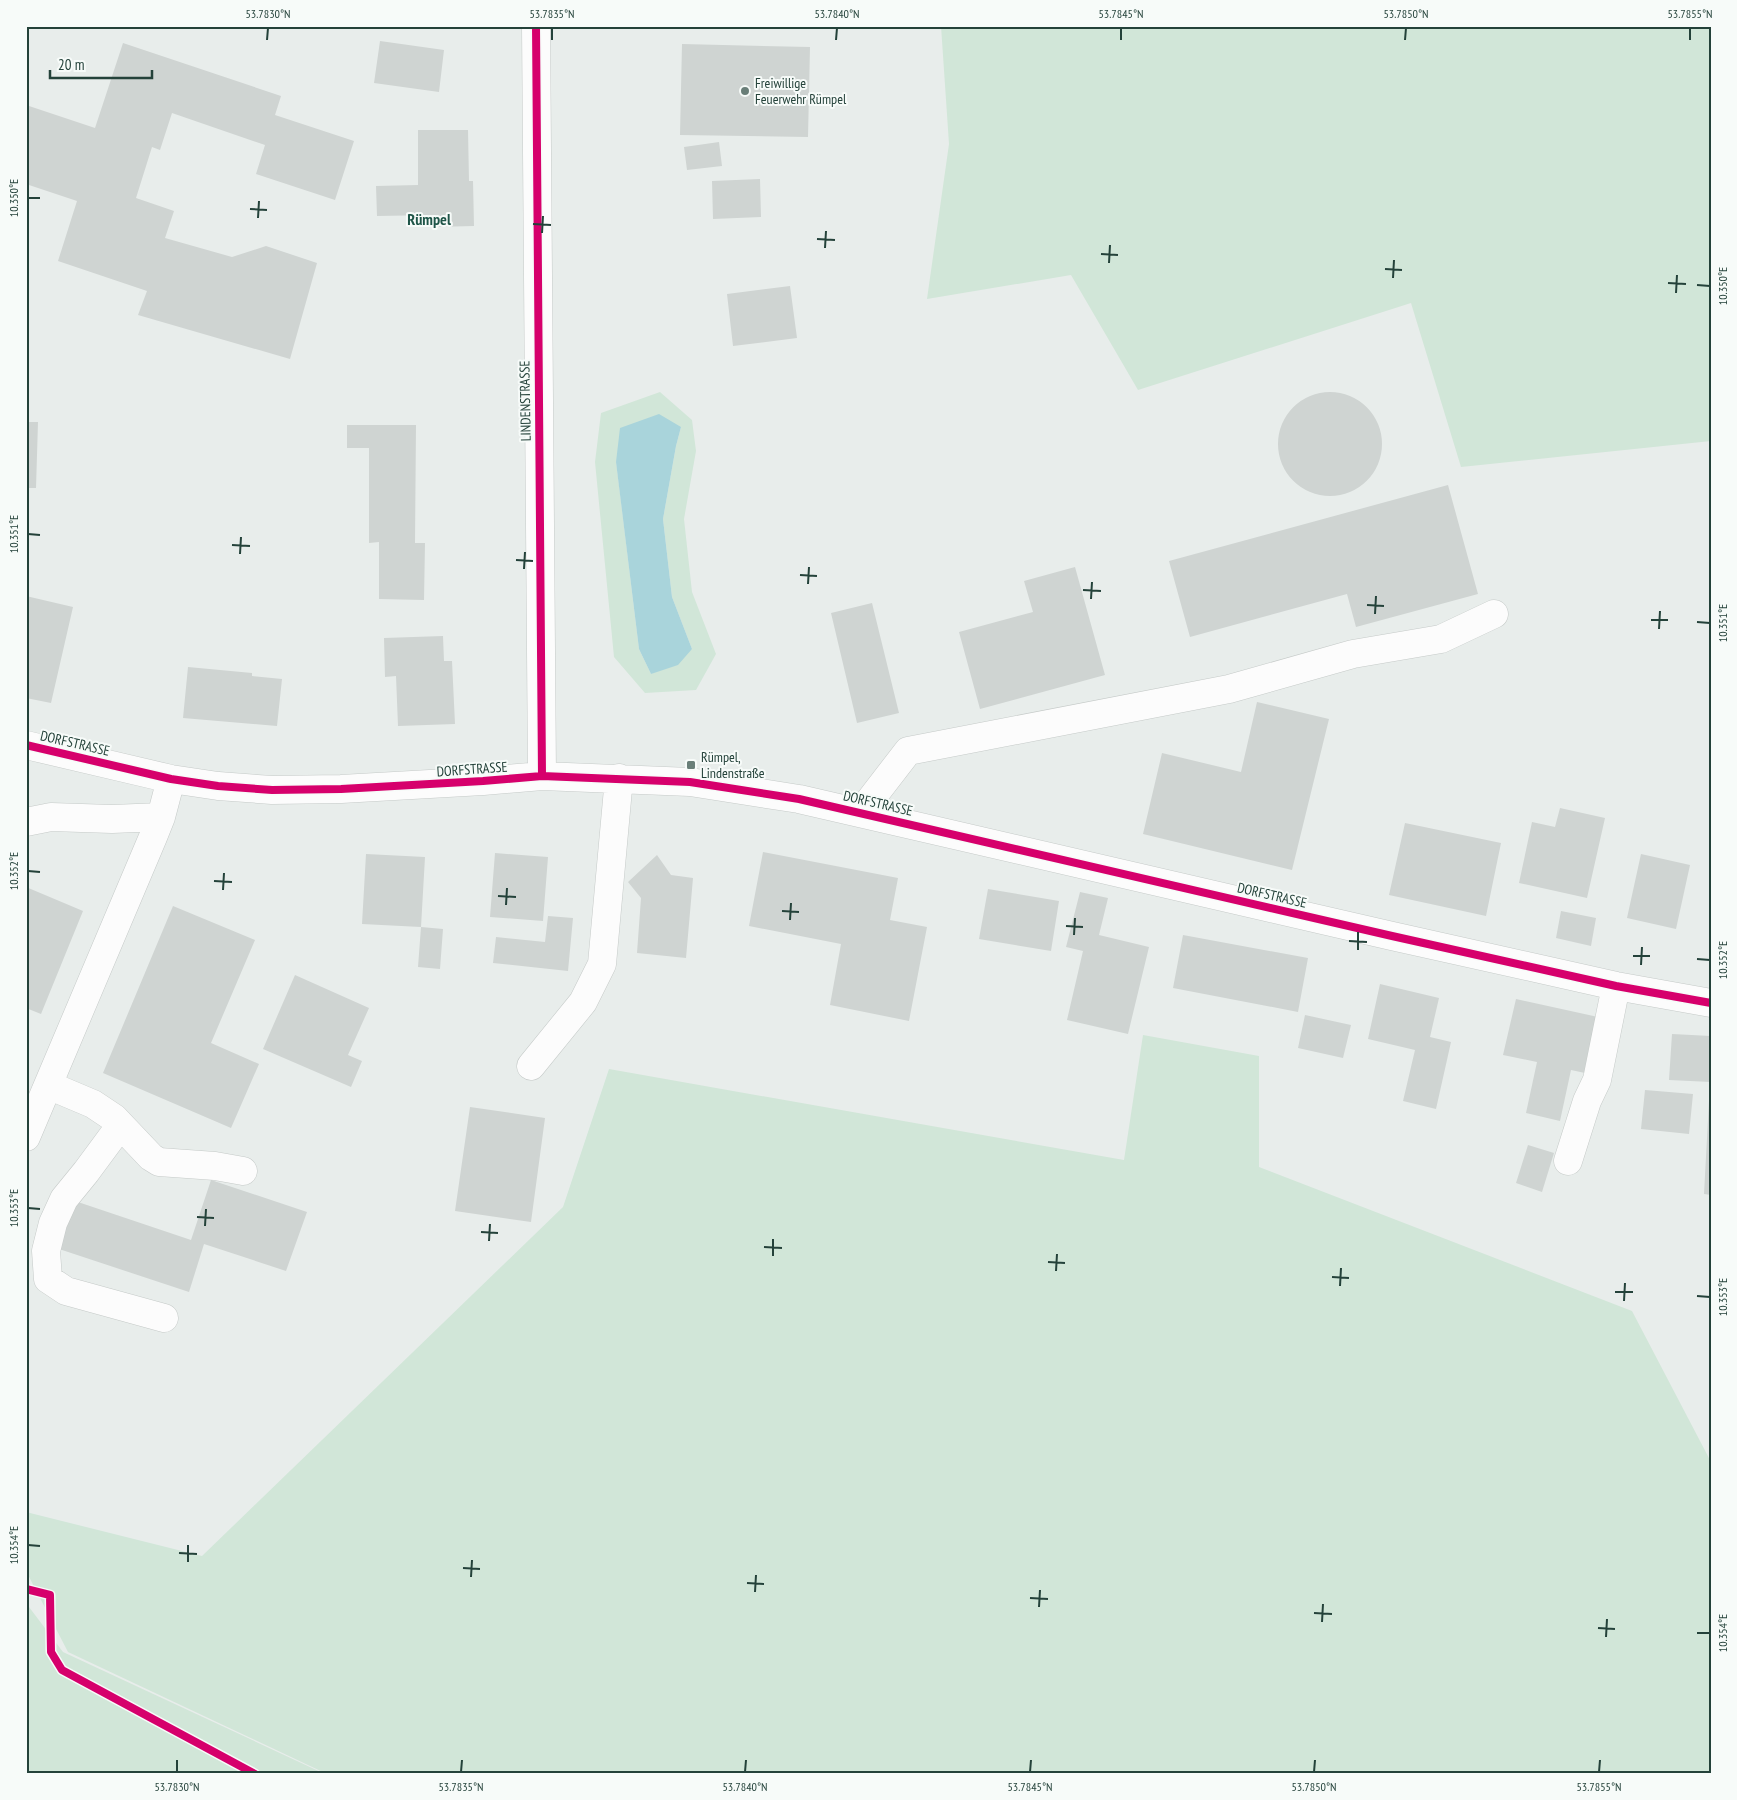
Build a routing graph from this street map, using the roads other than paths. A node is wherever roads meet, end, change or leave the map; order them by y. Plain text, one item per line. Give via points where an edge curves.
1 (536, 26) edge
2 (1494, 614) dead end
3 (26, 745) edge
4 (542, 776) junction
5 (619, 778) junction
6 (171, 779) junction
7 (861, 812) junction
8 (161, 817) junction
9 (26, 822) edge
10 (1616, 986) junction
11 (1711, 1003) edge
12 (531, 1066) dead end
13 (39, 1091) edge
14 (120, 1126) junction
15 (26, 1137) edge
16 (1568, 1161) dead end
17 (243, 1172) dead end
18 (164, 1318) dead end

1 - 4 street, LINDENSTRASSE
2 - 7 street via 1441,638 1353,654 1229,689 908,751
3 - 6 street, DORFSTRASSE
4 - 5 street, DORFSTRASSE
4 - 6 street, DORFSTRASSE via 341,789 272,790
5 - 7 street, DORFSTRASSE via 699,784
5 - 12 street via 602,964 583,1002
6 - 8 street
7 - 10 street, DORFSTRASSE
8 - 9 street via 51,817
8 - 13 street
10 - 11 street, DORFSTRASSE
10 - 16 street via 1597,1080
13 - 14 street via 93,1104
13 - 15 street
14 - 17 street via 159,1162 214,1166
14 - 18 street via 64,1199 53,1223 46,1251 48,1279 66,1291

